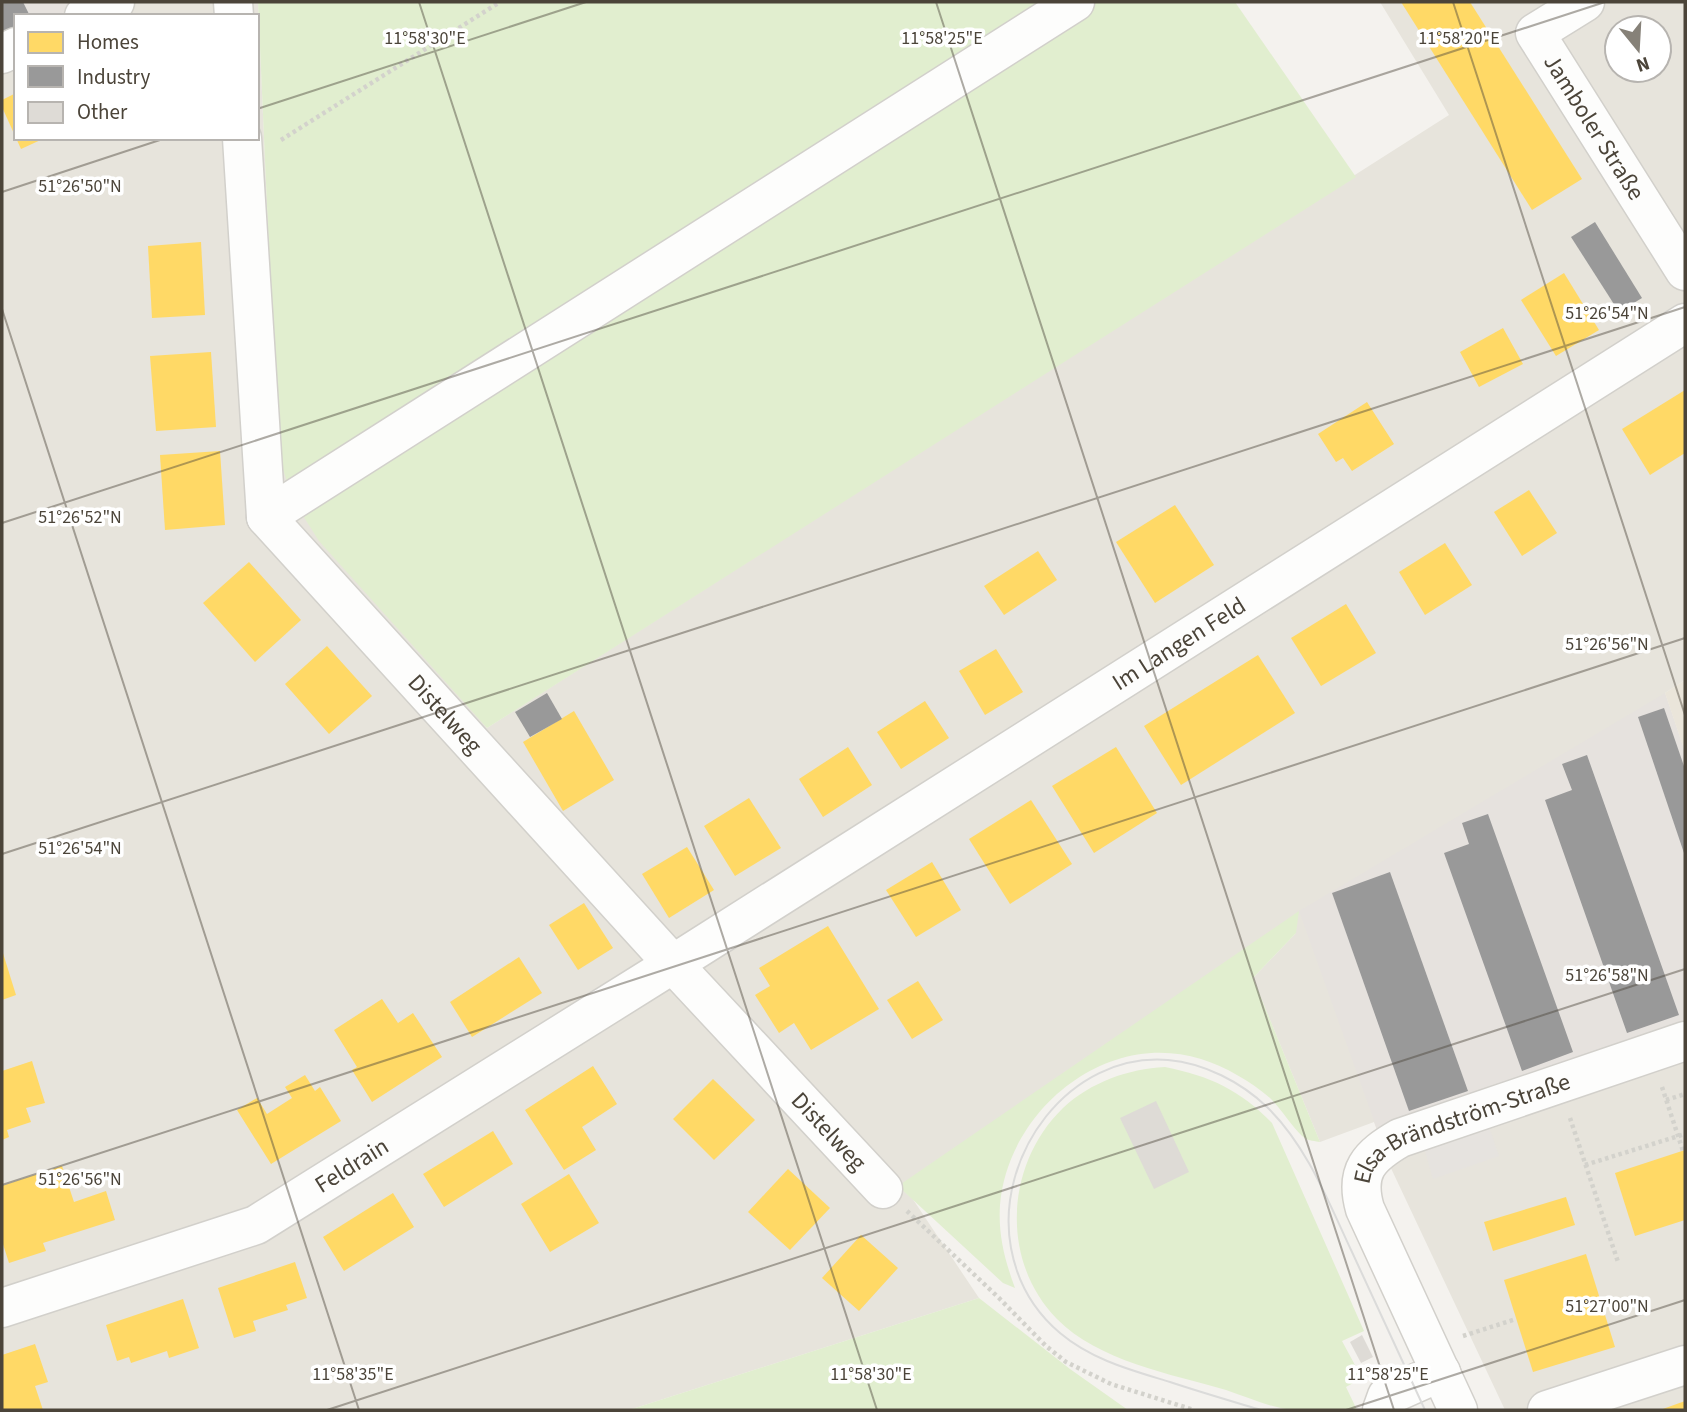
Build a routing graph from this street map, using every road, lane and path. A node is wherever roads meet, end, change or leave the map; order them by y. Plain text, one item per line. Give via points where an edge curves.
1 (115, 2) edge
2 (500, 2) edge
3 (1075, 2) edge
4 (1585, 2) edge
5 (88, 14) edge
6 (242, 140) edge
7 (281, 140) dead end
8 (1685, 271) edge
9 (1685, 323) edge
10 (266, 517) junction
11 (673, 964) junction
12 (1668, 1047) edge
13 (1559, 1084) junction
14 (1685, 1094) edge
15 (1666, 1100) junction
16 (1685, 1134) edge
17 (1678, 1136) junction
18 (1684, 1150) dead end
19 (1585, 1165) junction
20 (883, 1189) joint
21 (1618, 1262) dead end
22 (2, 1308) edge
23 (1516, 1319) dead end
24 (1459, 1337) dead end
25 (1685, 1365) edge
26 (1441, 1372) junction
27 (1194, 1410) edge
28 (1382, 1410) edge
29 (1458, 1410) edge
30 (1547, 1410) edge

1 - 5 street
2 - 7 path
3 - 10 street
4 - 8 street, Jamboler Straße via 1535,33
6 - 10 street
9 - 11 street, Im Langen Feld
10 - 11 street, Distelweg
11 - 20 street, Distelweg
11 - 22 street, Feldrain via 256,1225
12 - 13 street, Elsa-Brändström-Straße
12 - 15 path
13 - 19 path
13 - 26 street, Elsa-Brändström-Straße via 1400,1138 1374,1154 1365,1167 1361,1195 1365,1209
14 - 15 path
15 - 17 path
16 - 17 path
17 - 18 path
17 - 19 path
19 - 21 path
20 - 27 path via 1066,1362 1111,1384
23 - 24 path
25 - 30 street
26 - 28 street via 1387,1396
26 - 29 street, Elsa-Brändström-Straße

